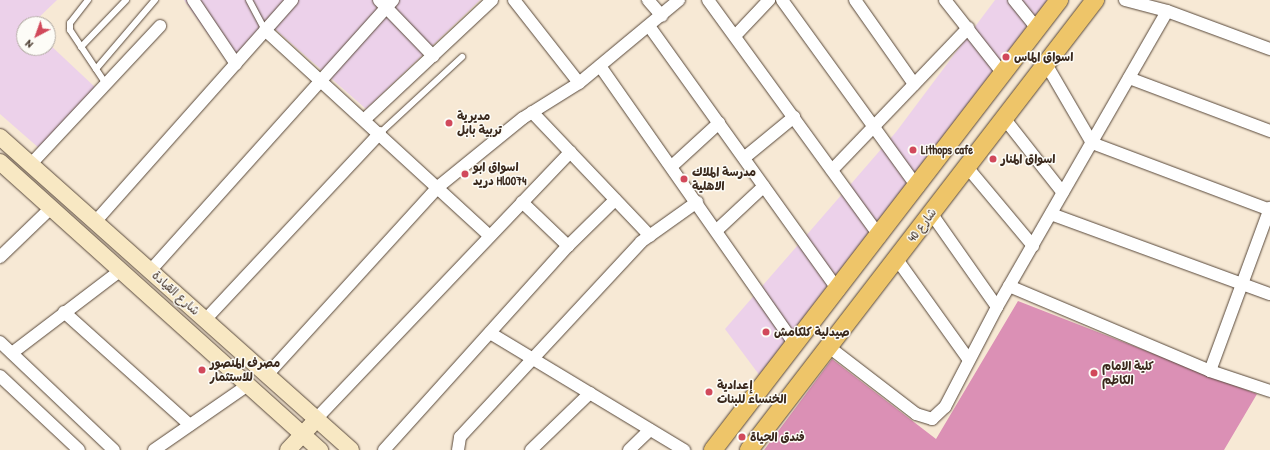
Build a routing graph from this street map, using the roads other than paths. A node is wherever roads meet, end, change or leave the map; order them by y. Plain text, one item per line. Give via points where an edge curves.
1 (88, 0) edge
2 (126, 0) edge
3 (156, 0) edge
4 (193, 0) edge
5 (249, 0) edge
6 (292, 0) edge
7 (492, 0) edge
8 (514, 0) edge
9 (648, 0) edge
10 (679, 0) edge
11 (708, 0) edge
12 (769, 0) edge
13 (782, 0) edge
14 (855, 0) edge
15 (945, 0) edge
16 (1014, 0) edge
17 (1059, 0) edge
18 (1095, 0) edge
19 (1125, 0) edge
20 (386, 3) edge
21 (1167, 11) junction
22 (662, 16) junction
23 (160, 26) dead end
24 (649, 26) junction
25 (968, 28) junction
26 (1037, 28) junction
27 (265, 30) junction
28 (734, 36) junction
29 (81, 47) junction
30 (1270, 49) edge
31 (433, 56) junction
32 (462, 58) dead end
33 (236, 64) junction
34 (1046, 64) junction
35 (600, 66) junction
36 (96, 69) junction
37 (1004, 75) junction
38 (1129, 78) junction
39 (323, 81) junction
40 (579, 83) junction
41 (106, 84) junction
42 (914, 84) junction
43 (532, 112) junction
44 (794, 117) junction
45 (1004, 118) junction
46 (365, 119) junction
47 (719, 123) junction
48 (872, 127) junction
49 (1270, 131) edge
50 (380, 133) junction
51 (0, 138) edge
52 (1092, 143) junction
53 (570, 152) junction
54 (744, 158) junction
55 (0, 162) edge
56 (31, 164) junction
57 (672, 166) junction
58 (967, 167) junction
59 (832, 170) junction
60 (438, 186) junction
61 (764, 186) junction
62 (916, 191) junction
63 (1063, 193) junction
64 (616, 200) junction
65 (522, 202) junction
66 (697, 202) junction
67 (52, 207) junction
68 (1270, 209) edge
69 (932, 212) junction
70 (1051, 214) junction
71 (894, 219) junction
72 (95, 222) junction
73 (717, 230) junction
74 (490, 236) junction
75 (650, 236) junction
76 (912, 237) junction
77 (880, 238) junction
78 (568, 246) junction
79 (1032, 246) junction
80 (0, 257) edge
81 (896, 258) junction
82 (121, 270) junction
83 (150, 270) junction
84 (1244, 285) junction
85 (1009, 286) junction
86 (839, 291) junction
87 (1270, 294) edge
88 (997, 307) junction
89 (64, 312) junction
90 (205, 320) junction
91 (490, 333) junction
92 (0, 342) edge
93 (795, 345) junction
94 (829, 347) junction
95 (12, 353) junction
96 (532, 358) junction
97 (969, 360) junction
98 (1210, 371) junction
99 (267, 375) junction
100 (0, 376) edge
101 (248, 385) junction
102 (1270, 391) edge
103 (590, 393) junction
104 (316, 419) junction
105 (190, 425) junction
106 (650, 430) junction
107 (302, 434) junction
108 (79, 450) edge
109 (114, 450) edge
110 (154, 450) edge
111 (288, 450) edge
112 (320, 450) edge
113 (351, 450) edge
114 (384, 450) edge
115 (458, 450) edge
116 (532, 450) edge
117 (629, 450) edge
118 (684, 450) edge
119 (713, 450) edge
120 (749, 450) edge

1 - 29 lane via 70,23 70,30
2 - 29 lane
3 - 36 lane
4 - 33 street
5 - 27 lane
6 - 27 street
7 - 31 street
8 - 40 street
9 - 22 street
10 - 22 street
11 - 28 street
12 - 28 street
13 - 48 street
14 - 42 street
15 - 25 street
16 - 26 street
17 - 26 main road
18 - 34 main road, شارع 40
19 - 21 street
20 - 31 street
20 - 39 street
21 - 30 street
21 - 38 street
22 - 24 street
23 - 41 street
24 - 35 street
24 - 47 street
25 - 37 street
25 - 42 street
26 - 37 main road
27 - 33 street
27 - 39 street
28 - 44 street
29 - 36 lane
31 - 46 street
32 - 50 lane
33 - 72 street
34 - 45 main road, شارع 40
34 - 52 street
35 - 40 street
35 - 57 street
36 - 41 lane
37 - 62 main road
38 - 49 street
38 - 52 street
39 - 46 street
39 - 83 street
40 - 43 street
41 - 56 street
42 - 48 street
43 - 53 street
43 - 60 street
44 - 54 street
44 - 59 street
45 - 58 main road, شارع 40
45 - 63 street
46 - 50 street
47 - 54 street
47 - 57 street
48 - 59 street
48 - 62 street
50 - 60 street
50 - 90 street
51 - 56 street, شارع القيادة
52 - 63 street
52 - 68 street
53 - 64 street
53 - 65 street
54 - 61 street
55 - 67 street, شارع القيادة
56 - 72 street, شارع القيادة
57 - 66 street
58 - 69 main road, شارع 40
58 - 79 street
59 - 77 street
60 - 74 street
60 - 99 street
61 - 73 street
61 - 86 street
62 - 69 main road via 919,205
62 - 71 main road
63 - 70 street
64 - 75 street
64 - 78 street
65 - 74 street
65 - 78 street
66 - 73 street
66 - 75 street
67 - 80 street
67 - 82 street, شارع القيادة
68 - 84 street
69 - 76 main road, شارع 40
69 - 88 street
70 - 79 street
70 - 84 street
71 - 76 main road via 909,225
71 - 77 main road
72 - 83 street, شارع القيادة
73 - 93 street
74 - 104 street
75 - 96 street
76 - 81 main road, شارع 40
77 - 86 main road
78 - 91 street
79 - 85 street
81 - 94 main road, شارع 40
81 - 97 street
82 - 89 street
82 - 101 street, شارع القيادة
83 - 90 street, شارع القيادة
84 - 87 street
84 - 98 street
85 - 88 street
85 - 98 street
86 - 93 main road
88 - 97 street
89 - 95 street
89 - 105 street
90 - 99 street, شارع القيادة
91 - 96 street
91 - 114 street
92 - 95 street
93 - 119 main road
94 - 97 street via 916,414 932,419 945,408
94 - 120 main road, شارع 40
95 - 109 street
96 - 103 street
96 - 115 street via 460,437
98 - 102 street
99 - 104 street, شارع القيادة
100 - 108 street
101 - 105 street
101 - 107 street, شارع القيادة
103 - 106 street
103 - 116 street
104 - 107 street
104 - 113 street, شارع القيادة
105 - 110 street
106 - 117 street
106 - 118 street
107 - 111 street
107 - 112 street, شارع القيادة

